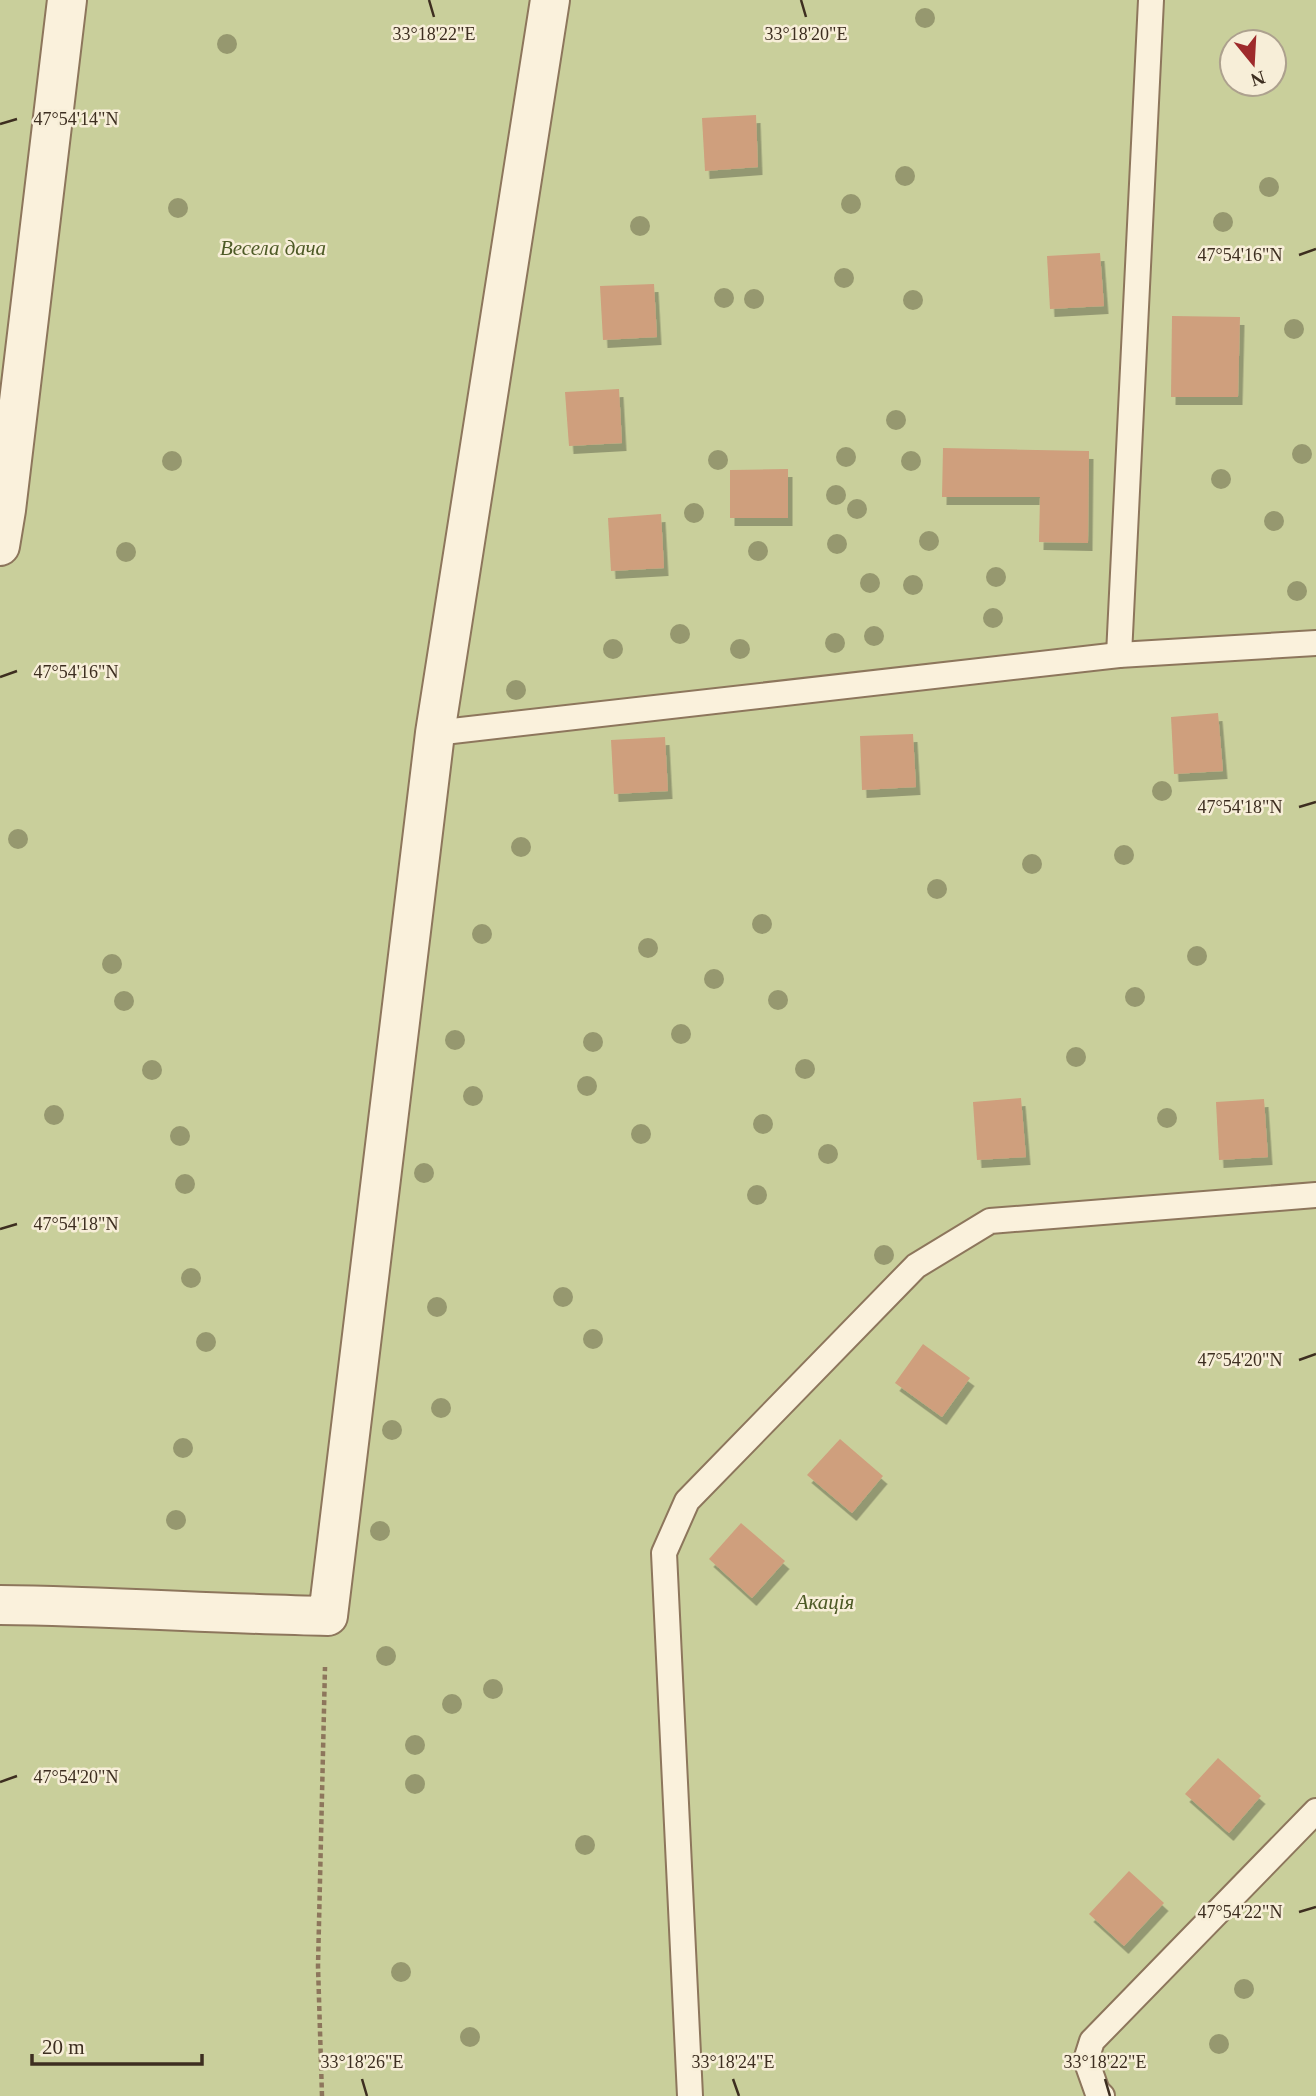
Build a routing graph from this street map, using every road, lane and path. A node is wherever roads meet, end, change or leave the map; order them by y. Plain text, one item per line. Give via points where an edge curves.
1 (67, 0) edge
2 (550, 0) edge
3 (1151, 0) edge
4 (0, 546) edge
5 (1316, 643) edge
6 (1119, 655) junction
7 (435, 733) junction
8 (1316, 1195) edge
9 (0, 1605) edge
10 (328, 1616) junction
11 (1316, 1811) edge
12 (322, 2096) edge
13 (690, 2096) edge
14 (1102, 2096) edge

1 - 4 street
2 - 7 street
3 - 6 lane
5 - 6 lane
6 - 7 lane
7 - 10 street
8 - 13 lane via 990,1221 916,1266 687,1502 664,1553
9 - 10 street
10 - 12 path via 318,1966
11 - 14 lane via 1092,2041 1086,2060

